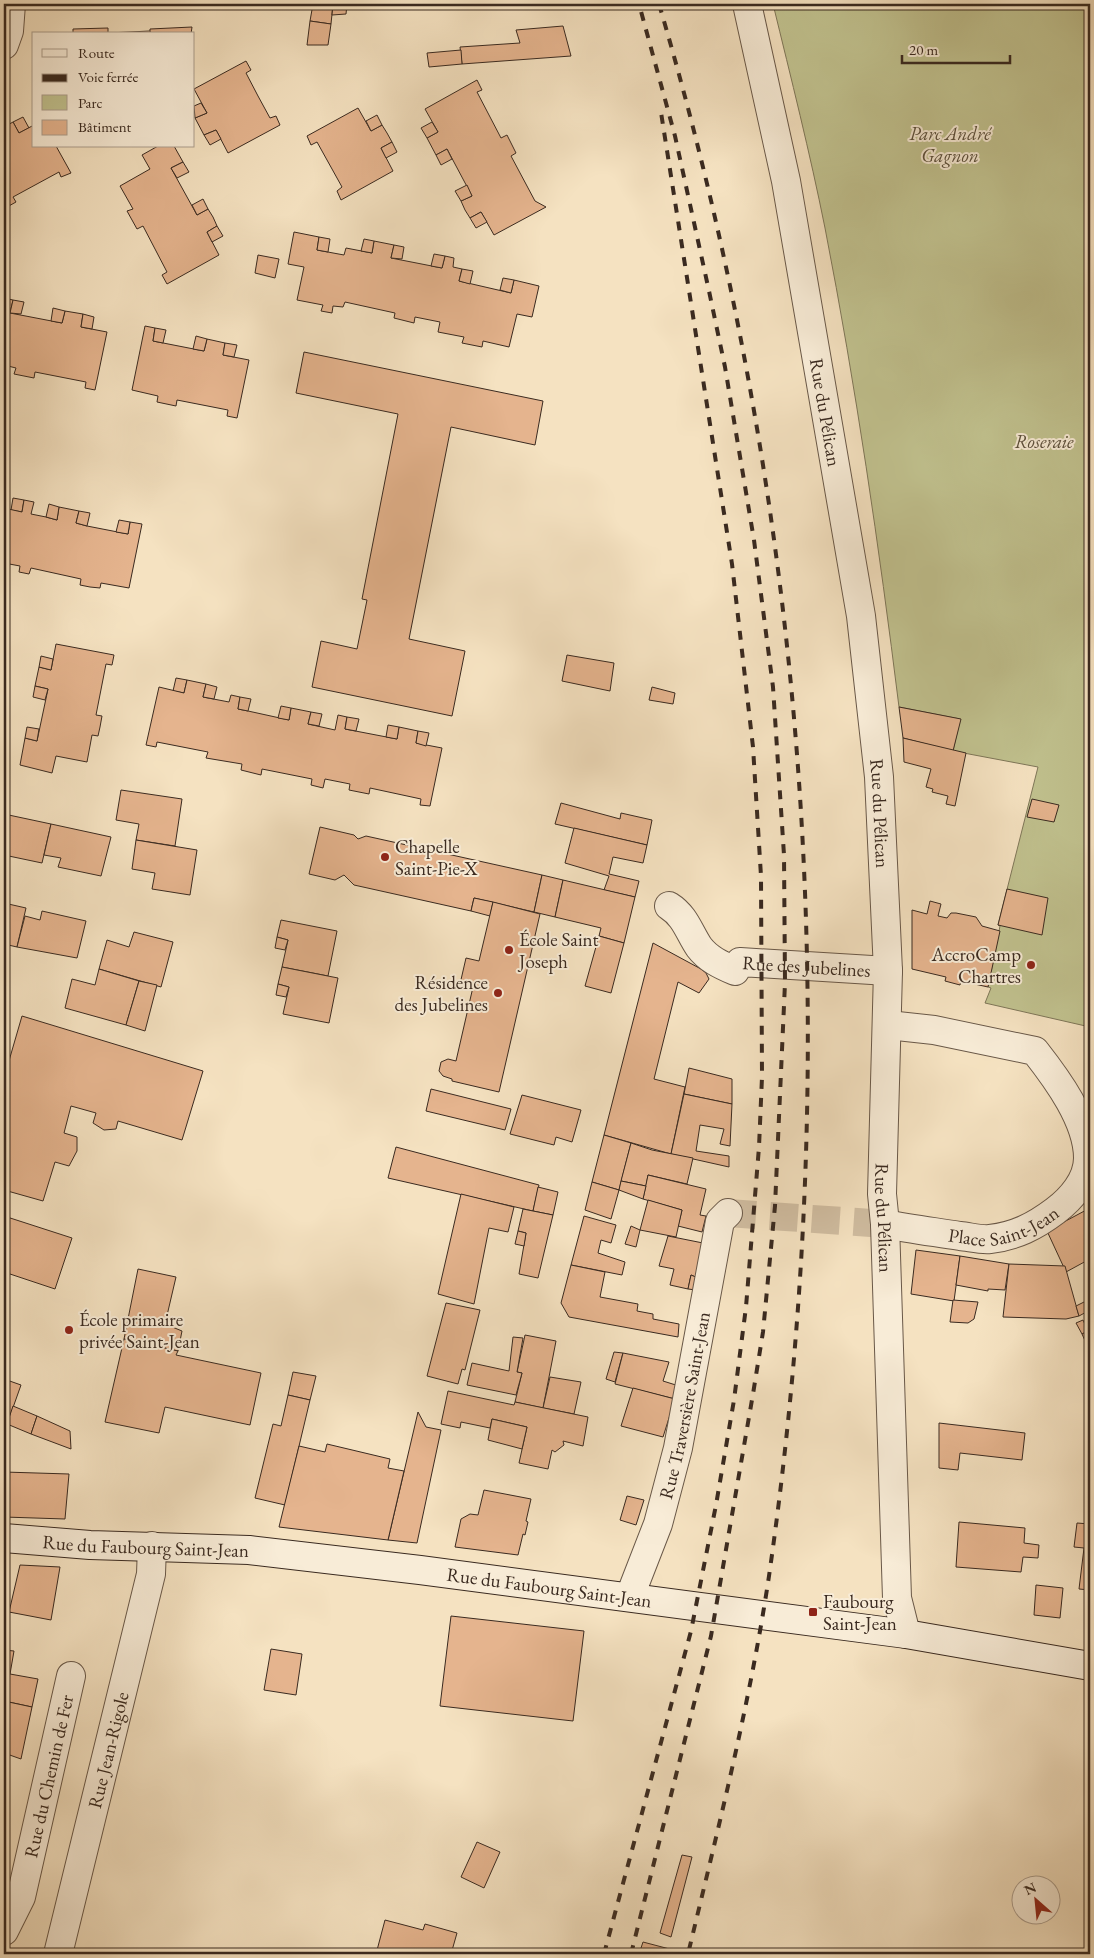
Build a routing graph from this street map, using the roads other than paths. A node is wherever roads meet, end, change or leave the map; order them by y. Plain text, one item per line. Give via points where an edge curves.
1 (10, 4) edge
2 (747, 4) edge
3 (4, 45) edge
4 (669, 906) dead end
5 (888, 971) junction
6 (888, 1025) junction
7 (1088, 1148) edge
8 (728, 1213) dead end
9 (886, 1224) junction
10 (4, 1538) edge
11 (152, 1546) junction
12 (630, 1596) junction
13 (906, 1634) junction
14 (1090, 1666) edge
15 (71, 1676) dead end
16 (4, 1931) edge
17 (58, 1954) edge

1 - 3 street via 9,31
2 - 5 street, Rue du Pélican via 786,181 861,616 879,777
4 - 5 street, Rue des Jubelines via 682,918 704,952 715,962 735,971 740,962
5 - 6 street, Rue du Pélican
6 - 7 street, Place Saint-Jean via 934,1030 1035,1050 1058,1080
6 - 9 street, Rue du Pélican via 882,1194
7 - 9 street, Place Saint-Jean via 1079,1189 1038,1224 1014,1234 988,1239
8 - 12 street, Rue Traversière Saint-Jean via 720,1221 678,1448 658,1524
9 - 13 street, Rue du Pélican via 897,1598
10 - 11 street, Rue du Faubourg Saint-Jean
11 - 12 street, Rue du Faubourg Saint-Jean via 249,1550
11 - 17 street, Rue Jean-Rigole via 151,1574
12 - 13 street, Rue du Faubourg Saint-Jean
13 - 14 street, Rue du Faubourg Saint-Jean
15 - 16 street, Rue du Chemin de Fer via 21,1897

